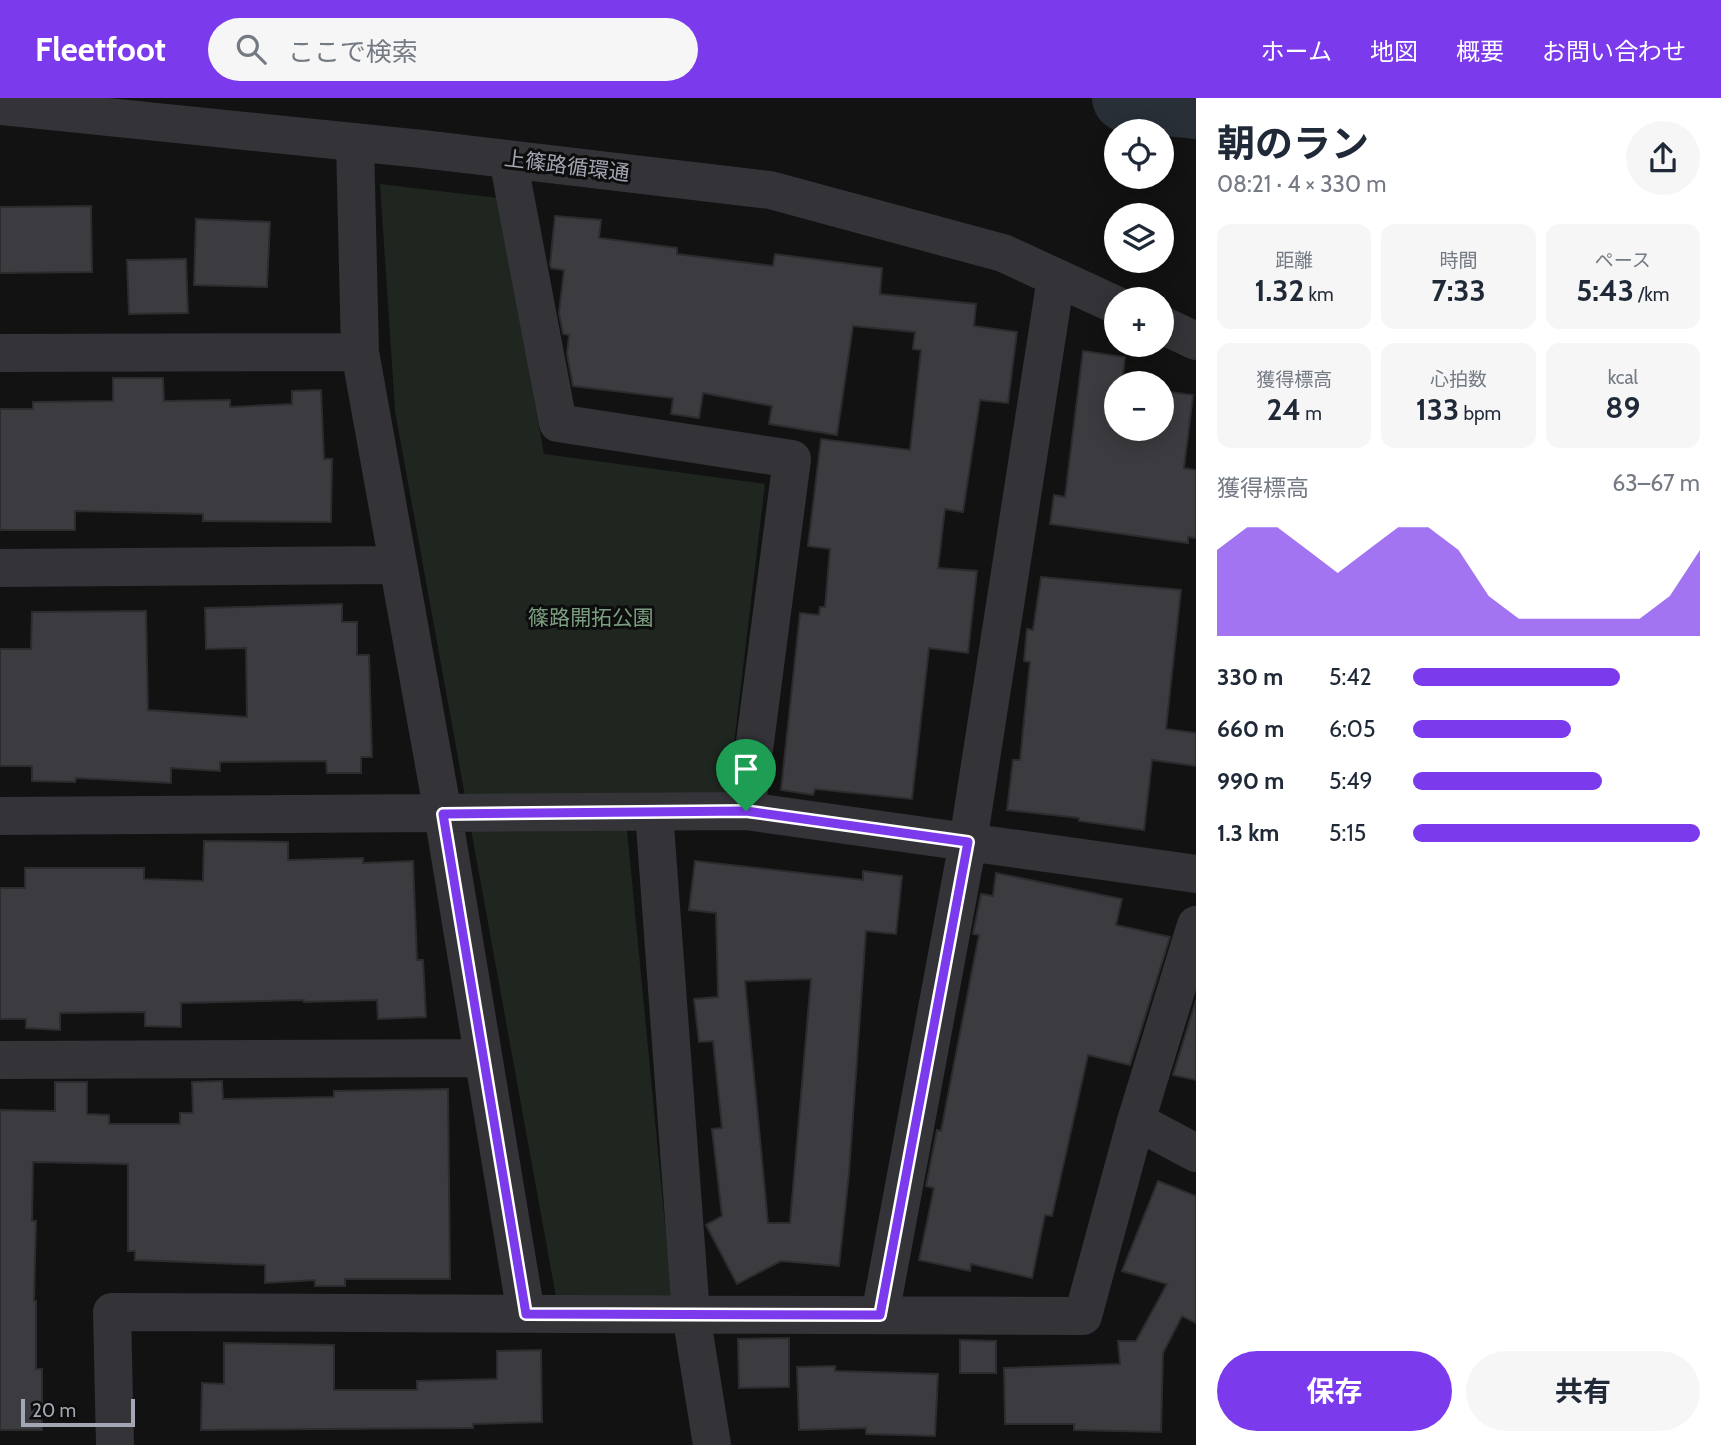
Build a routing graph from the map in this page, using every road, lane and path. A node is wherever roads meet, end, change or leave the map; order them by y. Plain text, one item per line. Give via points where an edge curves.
1 (0, 106) edge
2 (355, 142) junction
3 (508, 159) junction
4 (1056, 278) junction
5 (1104, 300) edge
6 (1174, 331) edge
7 (1196, 341) edge
8 (360, 352) junction
9 (0, 353) edge
10 (398, 565) junction
11 (0, 568) edge
12 (746, 811) junction
13 (654, 812) junction
14 (443, 814) junction
15 (0, 816) edge
16 (968, 842) junction
17 (1196, 874) edge
18 (1196, 925) edge
19 (483, 1058) junction
20 (0, 1060) edge
21 (1136, 1121) junction
22 (1196, 1153) edge
23 (526, 1314) junction
24 (691, 1314) junction
25 (880, 1315) junction
26 (115, 1445) edge
27 (712, 1445) edge

1 - 2 street, 上篠路循環通
2 - 3 street, 上篠路循環通
2 - 8 street
3 - 4 street, 上篠路循環通 via 769,190 1003,253
3 - 12 street via 558,423 792,460
4 - 5 street, 上篠路循環通
4 - 16 street
6 - 7 street
8 - 9 street
8 - 10 street
10 - 11 street
10 - 14 street
12 - 13 street
12 - 16 street
13 - 14 street
13 - 24 street
14 - 15 street
14 - 19 street
16 - 17 street
16 - 25 street
18 - 21 street
19 - 20 street
19 - 23 street
21 - 22 street
21 - 25 street via 1083,1316
23 - 24 street
23 - 26 street via 112,1312
24 - 25 street
24 - 27 street

